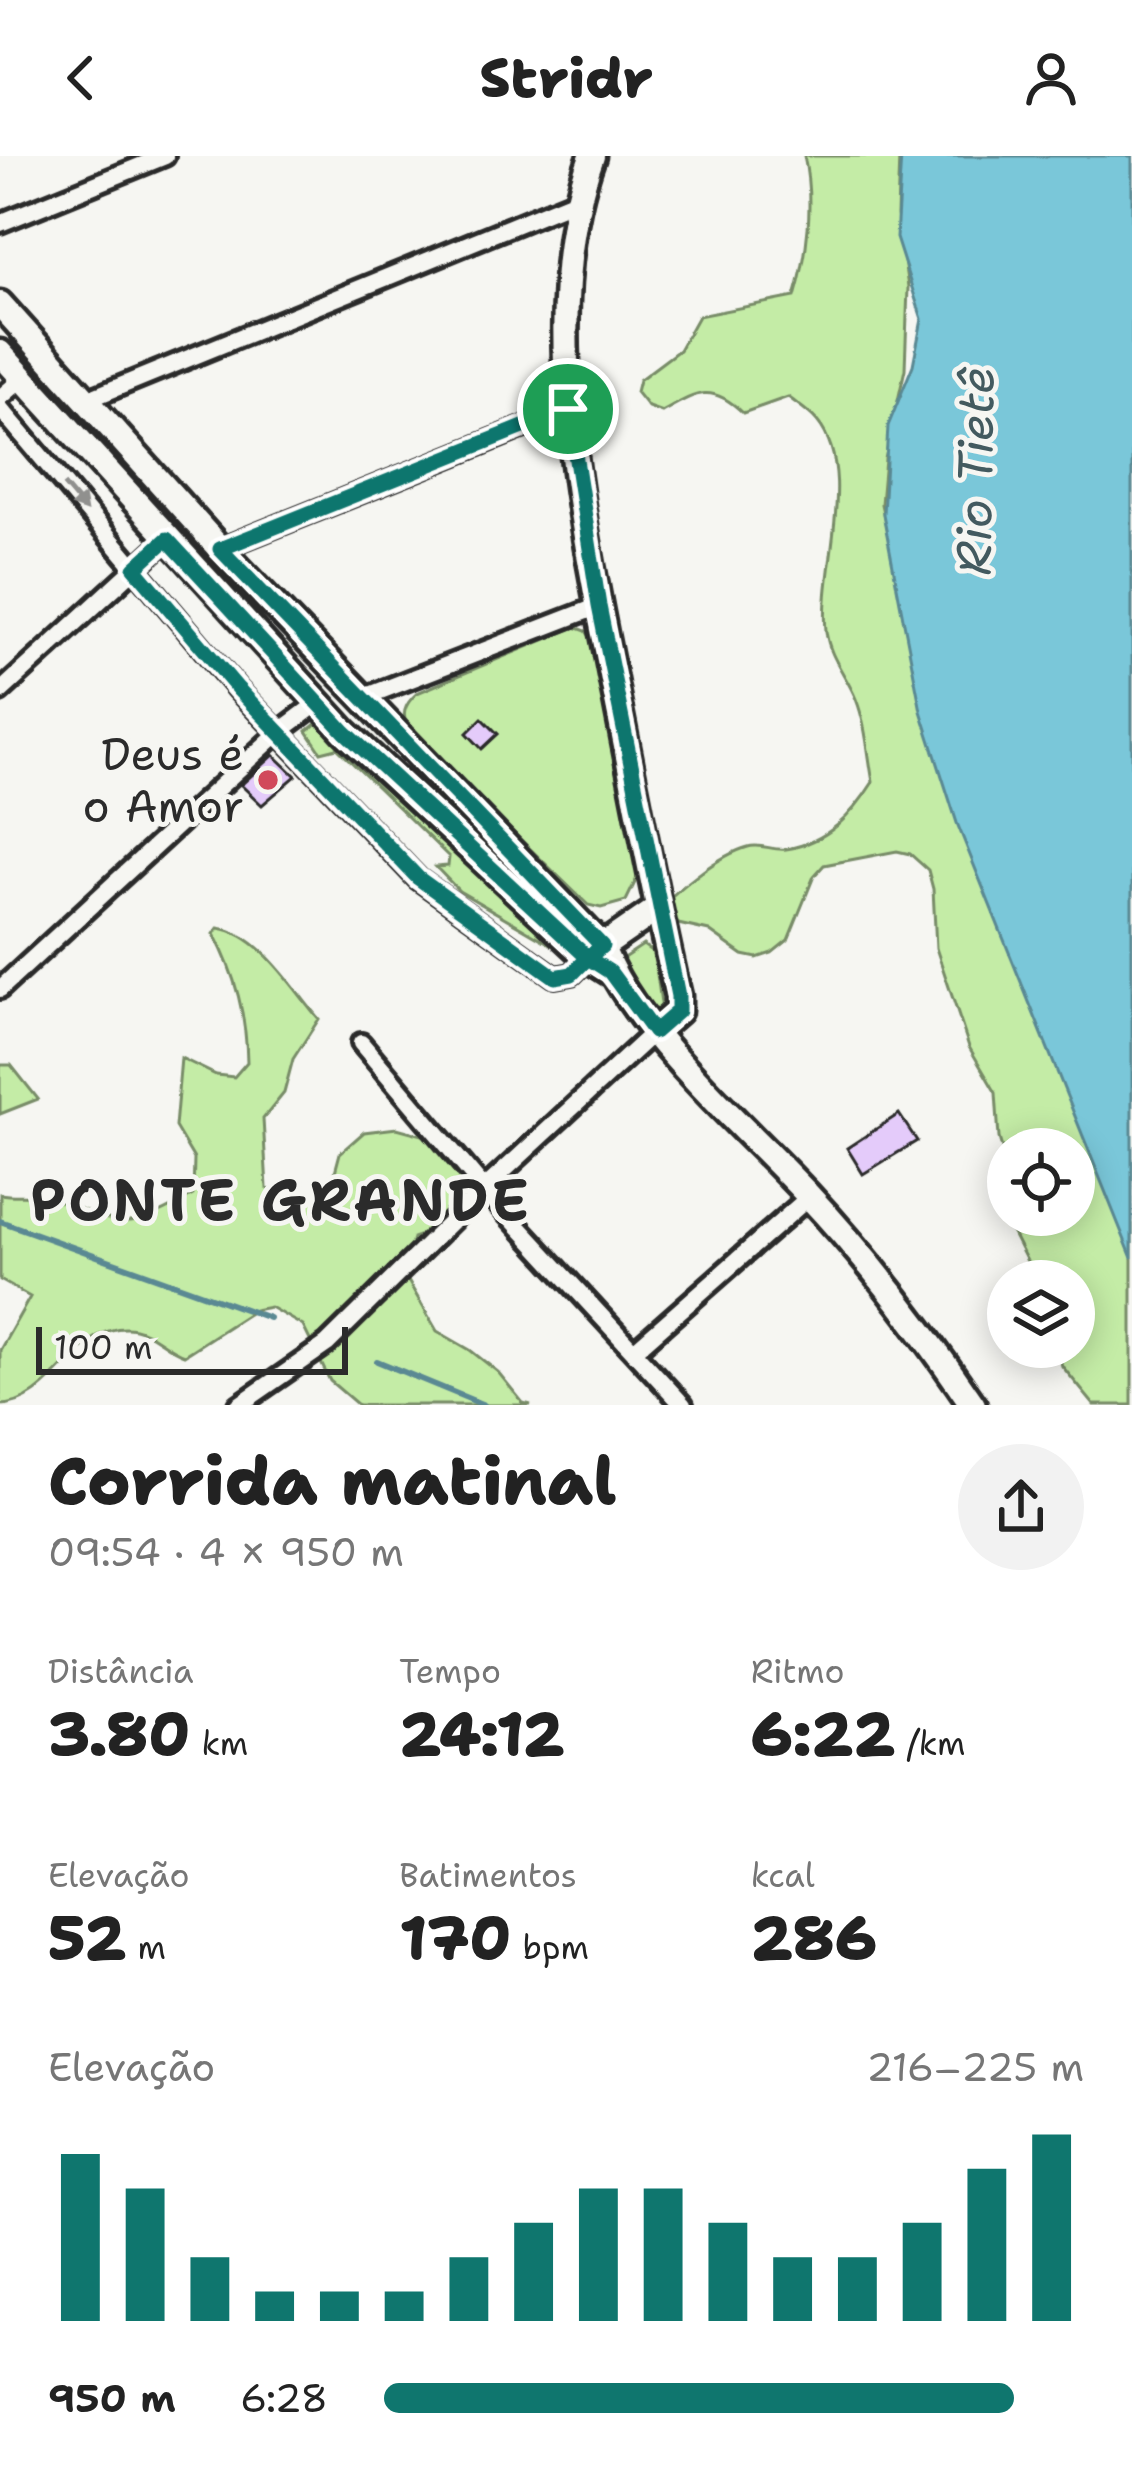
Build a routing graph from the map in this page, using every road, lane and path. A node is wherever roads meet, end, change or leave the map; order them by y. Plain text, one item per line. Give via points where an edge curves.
1 (166, 156) edge
2 (592, 156) edge
3 (576, 200) junction
4 (0, 223) edge
5 (0, 304) edge
6 (0, 353) edge
7 (22, 378) junction
8 (0, 398) edge
9 (84, 400) junction
10 (0, 408) edge
11 (568, 409) junction
12 (167, 539) junction
13 (220, 549) junction
14 (135, 568) junction
15 (599, 606) junction
16 (0, 692) edge
17 (362, 698) junction
18 (319, 702) junction
19 (279, 732) junction
20 (657, 909) junction
21 (595, 952) junction
22 (0, 989) edge
23 (654, 1032) junction
24 (361, 1042) dead end
25 (484, 1190) junction
26 (809, 1196) junction
27 (634, 1352) junction
28 (238, 1405) edge
29 (683, 1405) edge
30 (973, 1405) edge

1 - 4 street
2 - 3 main road
3 - 9 street
3 - 11 main road
5 - 9 main road
6 - 7 main road
7 - 8 street
7 - 12 main road
9 - 13 main road
10 -> 14 street
11 - 13 street
11 - 15 main road
12 - 14 street
12 - 18 main road
13 - 17 main road
14 - 16 street
14 - 19 street
15 - 17 street
15 - 20 main road
17 - 21 main road
18 - 19 street
18 - 21 main road
19 - 21 street via 418,878 555,977 572,974
19 - 22 street
20 - 21 main road
20 - 23 main road via 678,1011
21 - 23 main road
23 - 25 street
23 - 26 main road
24 - 25 street
25 - 27 street
25 - 28 street via 327,1344
26 - 27 street
26 - 30 main road
27 - 29 street

